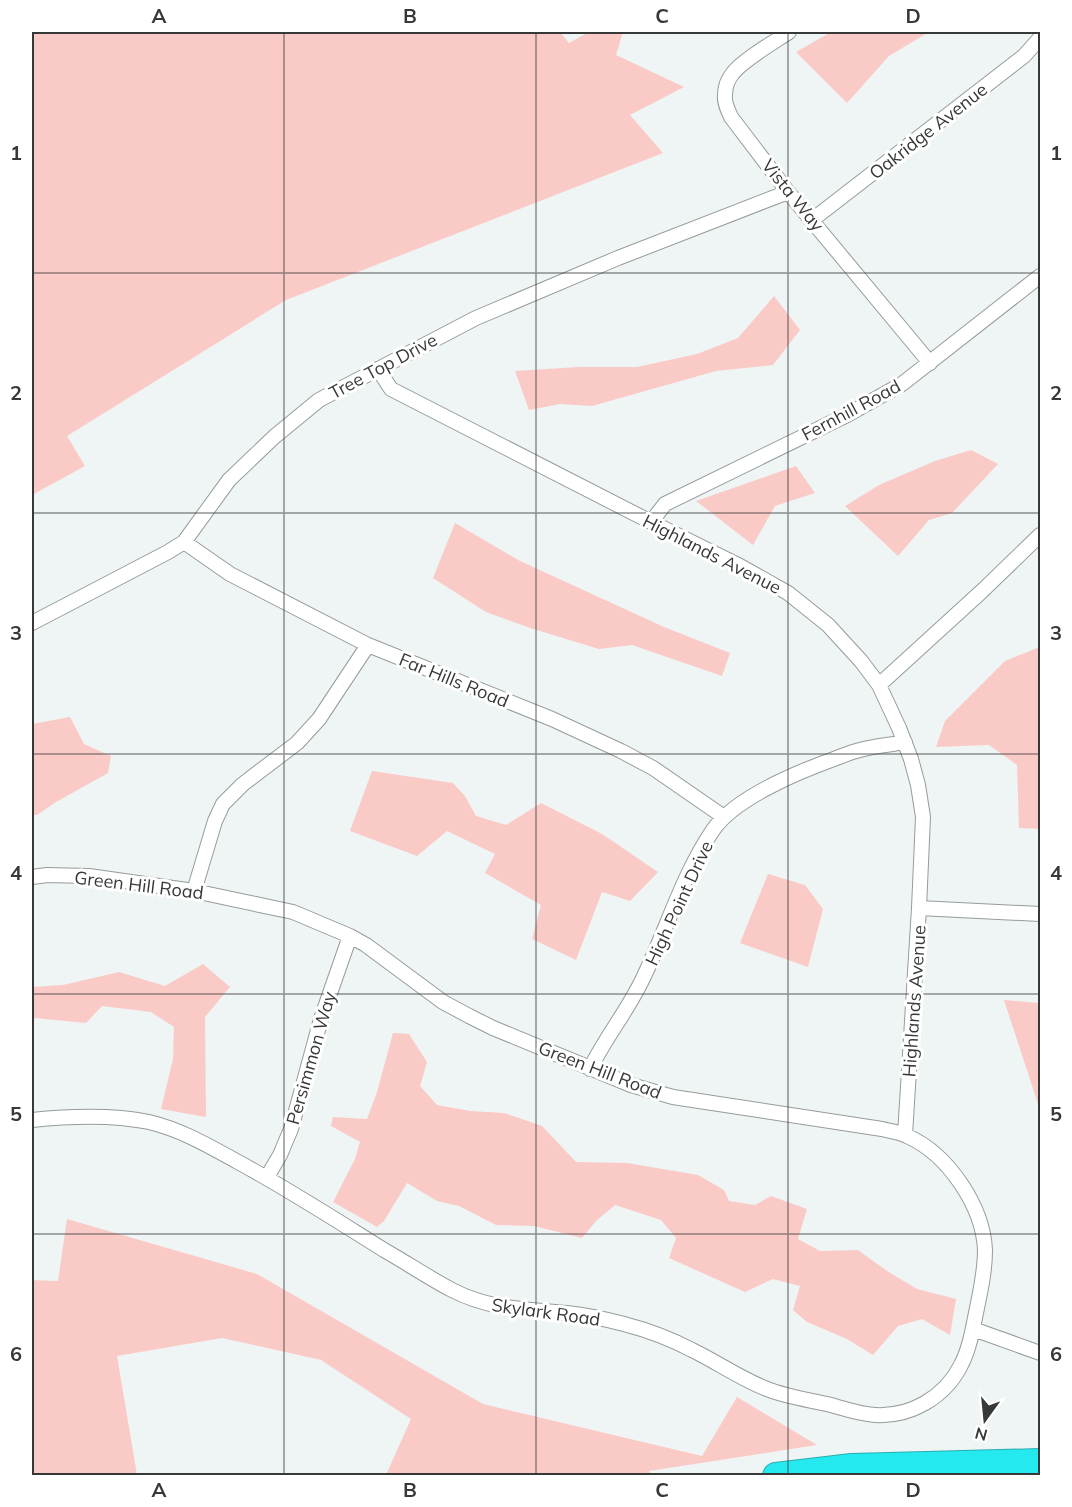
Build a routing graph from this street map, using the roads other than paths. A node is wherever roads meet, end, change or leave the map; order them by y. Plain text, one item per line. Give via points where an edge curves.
1 (789, 32) edge
2 (1041, 38) edge
3 (788, 192) junction
4 (812, 220) junction
5 (1041, 276) edge
6 (930, 363) junction
7 (378, 369) junction
8 (651, 522) junction
9 (1041, 535) edge
10 (184, 542) junction
11 (32, 622) edge
12 (368, 645) junction
13 (879, 685) junction
14 (905, 742) junction
15 (724, 817) junction
16 (32, 877) edge
17 (194, 891) junction
18 (919, 908) junction
19 (1041, 914) edge
20 (350, 936) junction
21 (590, 1069) junction
22 (32, 1120) edge
23 (905, 1135) junction
24 (267, 1177) junction
25 (973, 1329) junction
26 (1041, 1353) edge
27 (1041, 1462) edge
28 (776, 1476) edge

1 - 3 street, Vista Way via 741,65 727,83 725,95 731,117
2 - 4 street, Oakridge Avenue via 1024,56
3 - 4 street, Vista Way
3 - 7 street, Tree Top Drive via 476,318
4 - 6 street, Vista Way
5 - 6 street, Fernhill Road
6 - 8 street, Fernhill Road via 847,416 664,504
7 - 8 street, Highlands Avenue via 391,389
7 - 10 street, Tree Top Drive via 319,400 274,437 229,480
8 - 13 street, Highlands Avenue via 788,593 828,625
9 - 13 street
10 - 11 street, Tree Top Drive
10 - 12 street, Far Hills Road via 230,574
12 - 15 street, Far Hills Road via 621,751
12 - 17 street via 319,719 297,743 223,804
13 - 14 street, Highlands Avenue
14 - 15 street, High Point Drive via 860,749 808,768 760,792
14 - 18 street, Highlands Avenue via 923,817
15 - 21 street, High Point Drive via 689,872 644,978
16 - 17 street, Green Hill Road via 89,876
17 - 20 street, Green Hill Road via 293,912
18 - 19 street
18 - 23 street, Highlands Avenue
20 - 21 street, Green Hill Road via 468,1016
20 - 24 street, Persimmon Way via 321,1019 291,1129
21 - 23 street, Green Hill Road via 673,1097
22 - 24 street, Skylark Road via 118,1117 148,1122 178,1130
23 - 25 street, Green Hill Road via 949,1167 979,1219 985,1264
24 - 25 street, Skylark Road via 438,1283 471,1299 626,1325 690,1348 768,1389 856,1412 894,1414 929,1401 956,1373
25 - 26 street
27 - 28 highway via 852,1467

